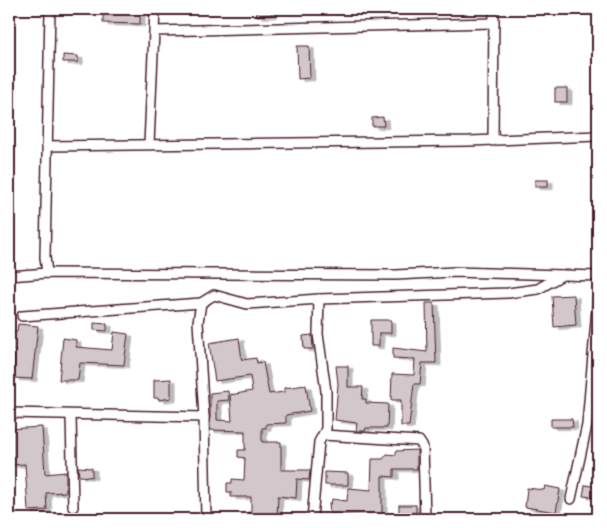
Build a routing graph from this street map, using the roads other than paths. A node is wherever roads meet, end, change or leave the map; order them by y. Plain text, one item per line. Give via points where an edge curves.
1 (50, 9) edge
2 (155, 9) edge
3 (494, 9) edge
4 (494, 23) junction
5 (155, 31) junction
6 (598, 136) edge
7 (493, 141) junction
8 (149, 144) junction
9 (47, 146) junction
10 (46, 273) junction
11 (563, 275) junction
12 (9, 276) edge
13 (598, 276) edge
14 (598, 297) edge
15 (319, 299) junction
16 (201, 304) junction
17 (22, 316) dead end
18 (9, 413) edge
19 (72, 416) junction
20 (204, 417) junction
21 (322, 436) junction
22 (571, 499) dead end
23 (73, 507) dead end
24 (206, 519) edge
25 (312, 519) edge
26 (425, 519) edge

1 - 9 street
2 - 5 street
3 - 4 street
4 - 5 street
4 - 7 street
5 - 8 street
6 - 7 street
7 - 8 street
8 - 9 street
9 - 10 street
10 - 11 street via 396,275 454,272
10 - 12 street
11 - 13 street
11 - 15 street via 538,289 508,293
14 - 22 street via 587,425
15 - 16 street via 248,304 214,295
15 - 21 street via 318,334 326,391 326,429
16 - 17 street
16 - 20 street via 198,322
18 - 19 street
19 - 20 street
19 - 23 street
20 - 24 street
21 - 25 street
21 - 26 street via 420,441 423,447

